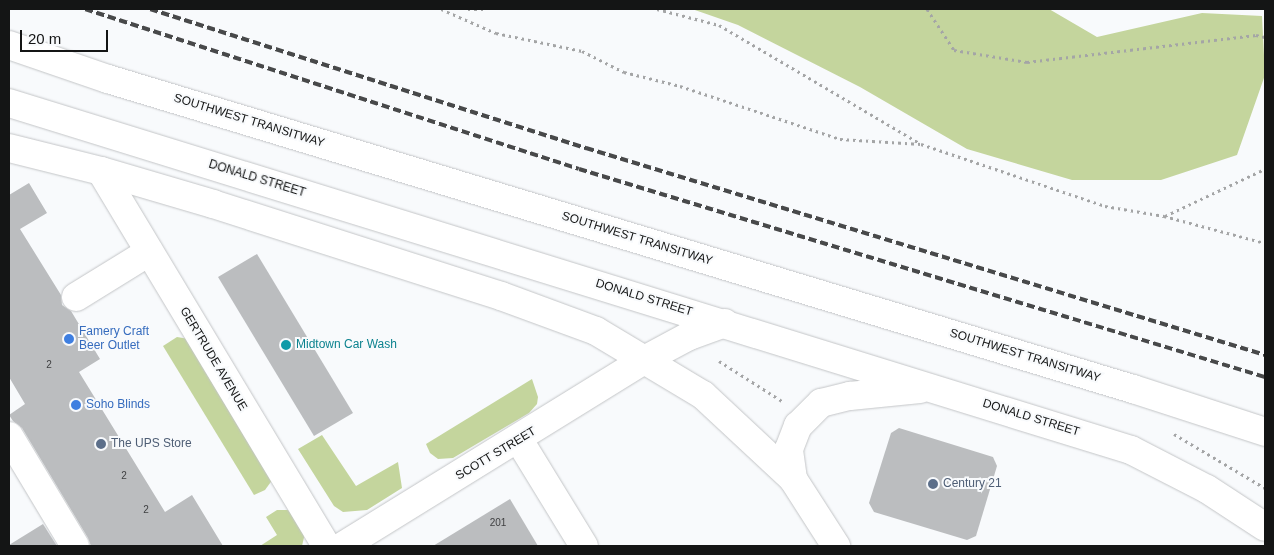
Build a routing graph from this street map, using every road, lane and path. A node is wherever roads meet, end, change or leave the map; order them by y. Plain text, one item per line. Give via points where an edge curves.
1 (441, 9) edge
2 (468, 9) edge
3 (485, 9) edge
4 (657, 9) edge
5 (927, 9) edge
6 (1265, 37) edge
7 (9, 45) edge
8 (9, 103) edge
9 (920, 144) junction
10 (9, 148) edge
11 (1265, 169) edge
12 (101, 171) junction
13 (1164, 216) junction
14 (1265, 243) edge
15 (149, 252) junction
16 (76, 297) dead end
17 (725, 323) junction
18 (646, 359) junction
19 (719, 361) dead end
20 (932, 388) junction
21 (787, 404) dead end
22 (1265, 432) edge
23 (9, 436) edge
24 (519, 440) junction
25 (793, 479) junction
26 (1265, 527) edge
27 (75, 546) edge
28 (326, 546) edge
29 (344, 546) edge
30 (584, 546) edge
31 (836, 546) edge

1 - 9 path via 496,33 582,51 624,72 680,86 840,139
2 - 3 path
4 - 9 path via 719,25
5 - 6 path via 954,50 1027,62 1256,35
7 - 22 main road, SOUTHWEST TRANSITWAY via 108,79 1133,389
8 - 17 main road, DONALD STREET
9 - 13 path via 1106,206
10 - 12 main road
11 - 13 path
12 - 15 main road, GERTRUDE AVENUE
12 - 18 main road via 501,296 596,331
13 - 14 path
15 - 16 main road
15 - 28 main road, GERTRUDE AVENUE
17 - 18 main road, SCOTT STREET via 689,336
17 - 20 main road, DONALD STREET
18 - 24 main road, SCOTT STREET
18 - 25 main road via 704,395
19 - 21 path
20 - 25 main road via 850,396 821,403 798,426 789,449
20 - 26 main road, DONALD STREET via 1131,450 1207,489
23 - 27 main road
24 - 29 main road, SCOTT STREET
24 - 30 main road
25 - 31 main road

